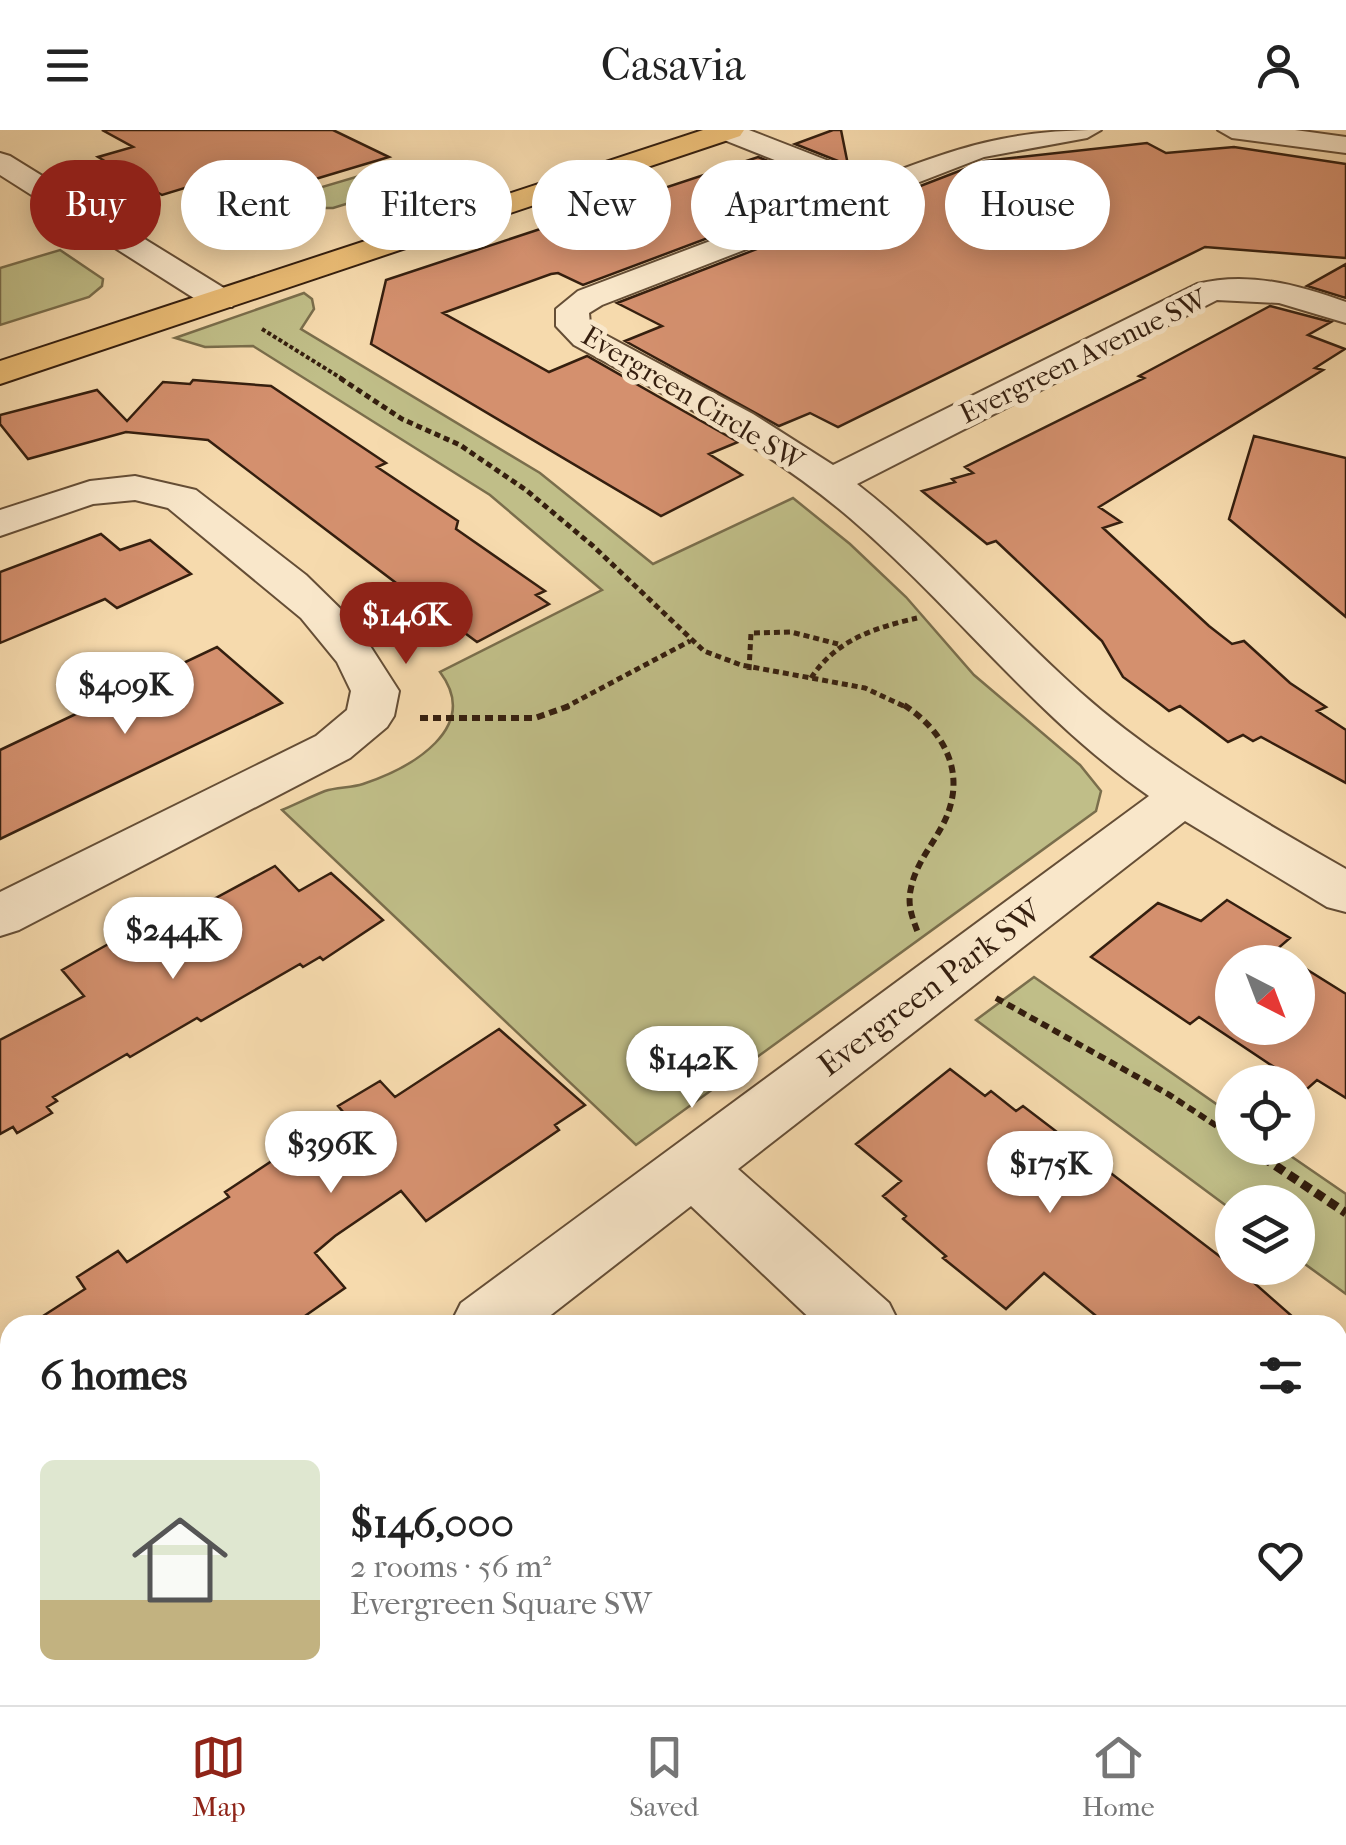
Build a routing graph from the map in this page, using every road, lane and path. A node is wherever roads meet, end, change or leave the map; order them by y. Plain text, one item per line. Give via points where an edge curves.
1 (668, 130) edge
2 (776, 130) edge
3 (1087, 130) edge
4 (1232, 130) edge
5 (726, 131) edge
6 (1346, 146) edge
7 (815, 160) edge
8 (839, 160) edge
9 (0, 162) edge
10 (925, 170) edge
11 (716, 250) edge
12 (206, 292) junction
13 (1346, 313) edge
14 (262, 328) dead end
15 (0, 346) edge
16 (0, 373) edge
17 (830, 482) junction
18 (0, 524) edge
19 (967, 605) junction
20 (690, 641) junction
21 (840, 644) junction
22 (749, 670) junction
23 (811, 678) junction
24 (370, 716) junction
25 (1184, 796) junction
26 (1346, 894) edge
27 (0, 916) edge
28 (954, 970) junction
29 (1215, 1125) edge
30 (1275, 1165) edge
31 (693, 1168) junction
32 (1346, 1213) edge
33 (498, 1315) edge
34 (854, 1315) edge

1 - 12 main road
2 - 8 street
3 - 10 street, Evergreen Circle SW via 978,150
4 - 6 street
5 - 7 street
5 - 12 main road
9 - 12 street
11 - 17 street, Evergreen Circle SW via 590,298 573,309 575,331 730,415
12 - 15 main road
12 - 16 main road
13 - 17 street, Evergreen Avenue SW via 1264,288 1209,292
14 - 20 path via 399,418 437,433 523,488 592,544
17 - 19 street, Evergreen Circle SW
18 - 24 street via 112,488 158,489 182,499 287,583 349,648 374,691
19 - 21 path
19 - 25 street, Evergreen Circle SW via 1099,734
20 - 22 path
20 - 24 path via 578,703 535,718
21 - 22 path via 791,632 751,634
21 - 23 path
22 - 23 path
23 - 28 path via 873,690 897,702 940,738 950,757 957,794 906,898 908,918 924,942
24 - 27 street via 333,747
25 - 26 street, Evergreen Circle SW
25 - 28 street, Evergreen Park SW
28 - 29 path
28 - 31 street, Evergreen Park SW
30 - 32 path
31 - 33 street, Evergreen Park SW
31 - 34 street

